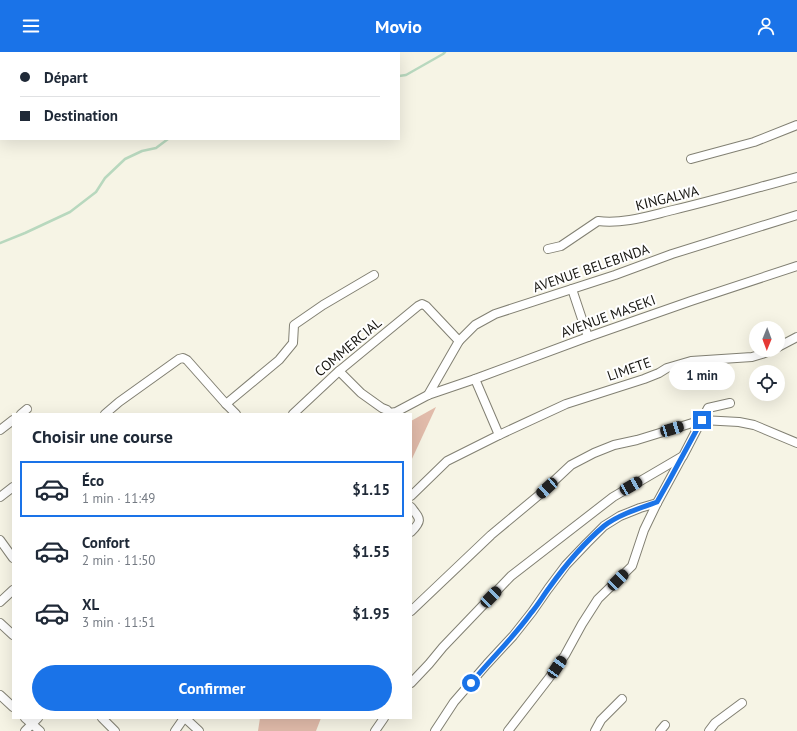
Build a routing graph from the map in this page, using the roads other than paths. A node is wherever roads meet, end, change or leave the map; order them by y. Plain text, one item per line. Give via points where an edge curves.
1 (797, 125) edge
2 (691, 159) dead end
3 (797, 177) edge
4 (797, 215) edge
5 (548, 249) dead end
6 (797, 266) edge
7 (374, 275) dead end
8 (572, 289) junction
9 (588, 337) junction
10 (797, 337) edge
11 (460, 341) junction
12 (785, 343) edge
13 (752, 357) edge
14 (339, 371) junction
15 (475, 379) junction
16 (428, 395) junction
17 (730, 403) dead end
18 (226, 404) junction
19 (106, 413) edge
20 (235, 413) edge
21 (294, 413) edge
22 (702, 420) junction
23 (12, 421) edge
24 (0, 430) edge
25 (499, 435) junction
26 (797, 443) edge
27 (683, 456) junction
28 (12, 488) edge
29 (412, 495) edge
30 (0, 497) edge
31 (657, 502) junction
32 (412, 509) edge
33 (412, 531) edge
34 (0, 540) edge
35 (12, 557) edge
36 (12, 591) edge
37 (0, 602) edge
38 (412, 610) edge
39 (0, 622) edge
40 (12, 633) edge
41 (412, 682) edge
42 (0, 695) edge
43 (622, 698) dead end
44 (742, 703) dead end
45 (12, 706) edge
46 (103, 719) edge
47 (183, 719) edge
48 (185, 719) edge
49 (383, 719) edge
50 (35, 721) edge
51 (25, 731) edge
52 (40, 731) edge
53 (115, 731) edge
54 (175, 731) edge
55 (199, 731) edge
56 (375, 731) edge
57 (435, 731) edge
58 (508, 731) edge
59 (595, 731) edge
60 (709, 731) edge

1 - 2 street via 754,142
3 - 5 street, KINGALWA via 630,221 598,221 561,246
4 - 8 street, AVENUE BELEBINDA via 672,254
6 - 9 street, AVENUE MASEKI
7 - 18 street via 294,325 293,343 279,360
8 - 9 street
8 - 11 street, AVENUE BELEBINDA via 495,314 475,325
9 - 15 street, AVENUE MASEKI
10 - 12 street
11 - 14 street, COMMERCIAL via 422,304
11 - 16 street, AVENUE BELEBINDA
13 - 25 street, LIMETE via 691,361 668,368 644,379 566,404
14 - 16 street, AVENUE MASEKI via 361,393 390,413
14 - 21 street, COMMERCIAL
15 - 16 street, AVENUE MASEKI
15 - 25 street
17 - 22 street via 711,406
18 - 19 street via 183,358
18 - 20 street
22 - 26 street via 754,425
22 - 27 street
22 - 38 street via 614,445 571,465
23 - 24 street
25 - 29 street, LIMETE via 447,461
27 - 31 street
27 - 41 street via 613,497 511,576
28 - 30 street
31 - 57 street via 620,516 604,526 587,543 562,571 513,636 454,702
31 - 58 street via 632,566 598,599 565,655
32 - 33 street via 419,521 418,526
34 - 35 street
36 - 37 street
39 - 40 street
42 - 45 street
43 - 59 street via 601,720
44 - 60 street via 715,723
46 - 53 street
47 - 54 street
48 - 55 street
49 - 56 street
50 - 51 street
50 - 52 street

